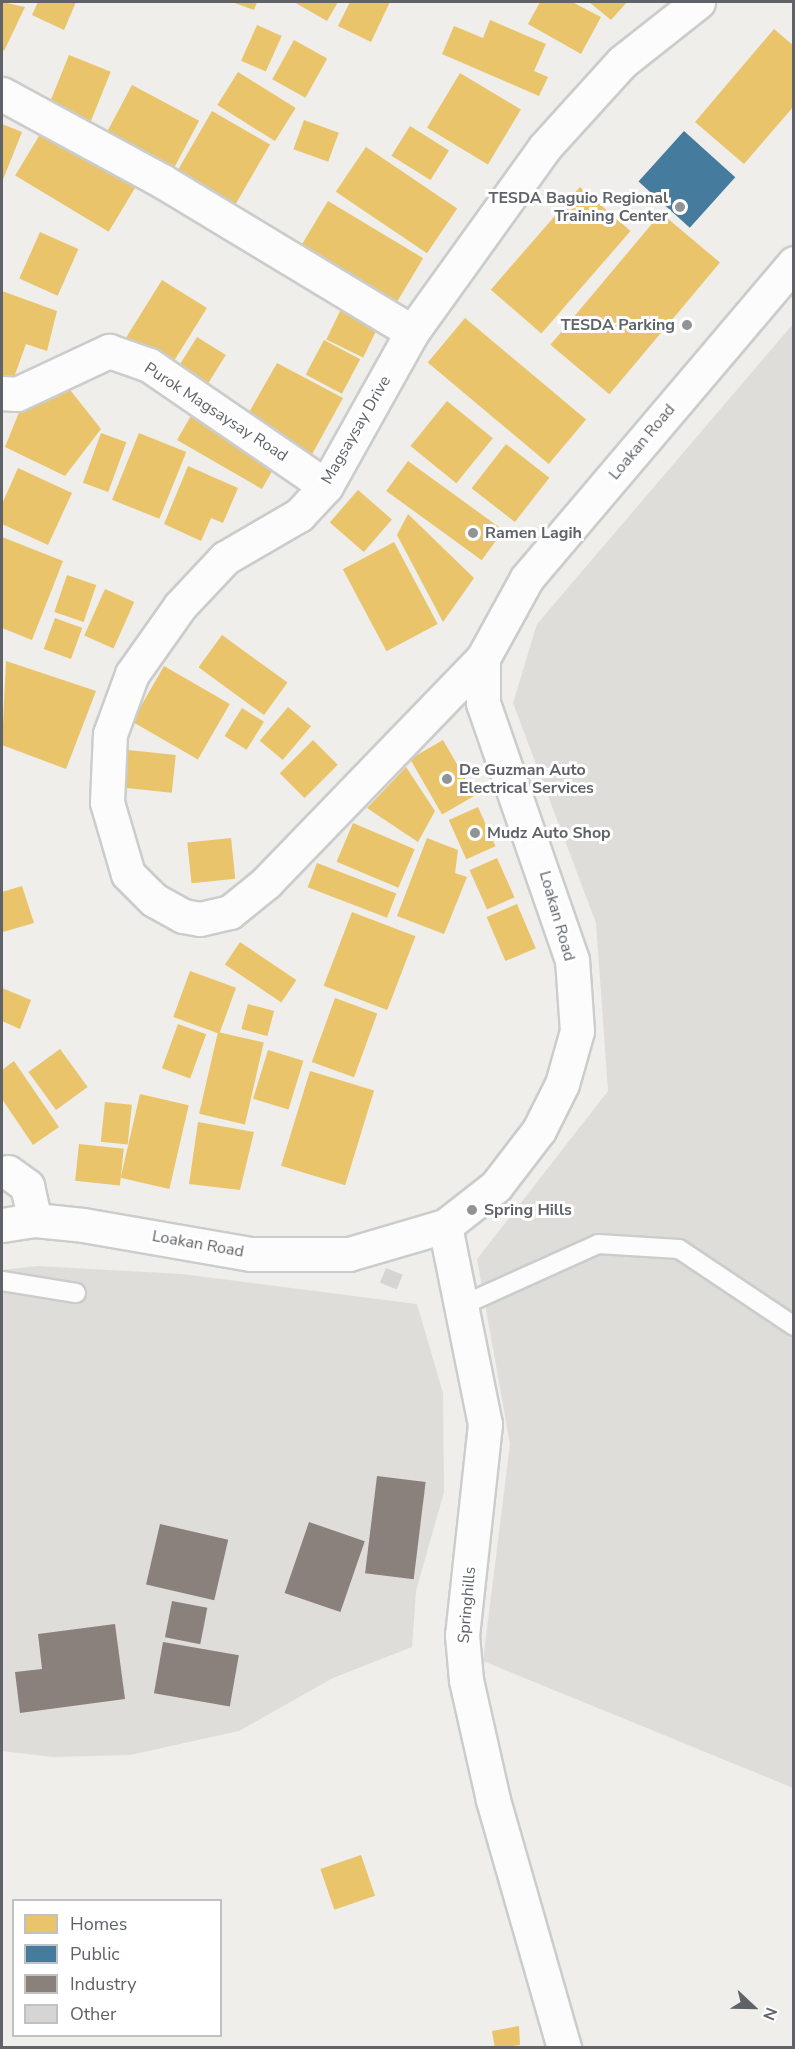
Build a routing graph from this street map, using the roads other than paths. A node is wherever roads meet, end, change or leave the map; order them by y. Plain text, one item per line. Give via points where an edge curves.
1 (695, 2) edge
2 (2, 94) edge
3 (794, 263) edge
4 (412, 332) junction
5 (2, 393) edge
6 (326, 486) junction
7 (483, 658) junction
8 (8, 1172) dead end
9 (35, 1220) junction
10 (2, 1225) edge
11 (445, 1226) junction
12 (2, 1281) edge
13 (76, 1293) dead end
14 (463, 1305) junction
15 (794, 1326) edge
16 (564, 2048) edge

1 - 4 street, Magsaysay Drive via 621,62 544,148
2 - 4 street via 162,182
3 - 7 street, Loakan Road via 527,578
4 - 6 street, Magsaysay Drive
5 - 6 street, Purok Magsaysay Road via 17,394 109,351 149,365
6 - 7 street, Magsaysay Drive via 299,515 225,558 180,606 132,674 110,734 107,802 128,874 154,900 183,916 200,919 230,912 267,882
7 - 11 street, Loakan Road via 483,703 572,960 577,1031 562,1084 539,1130 488,1194
8 - 9 street via 27,1186
9 - 10 street, Loakan Road
9 - 11 street, Loakan Road via 251,1254 349,1254
11 - 14 street, Springhills
12 - 13 lane
14 - 15 lane via 598,1244 679,1249
14 - 16 street, Springhills via 485,1424 462,1635 466,1680 496,1812

